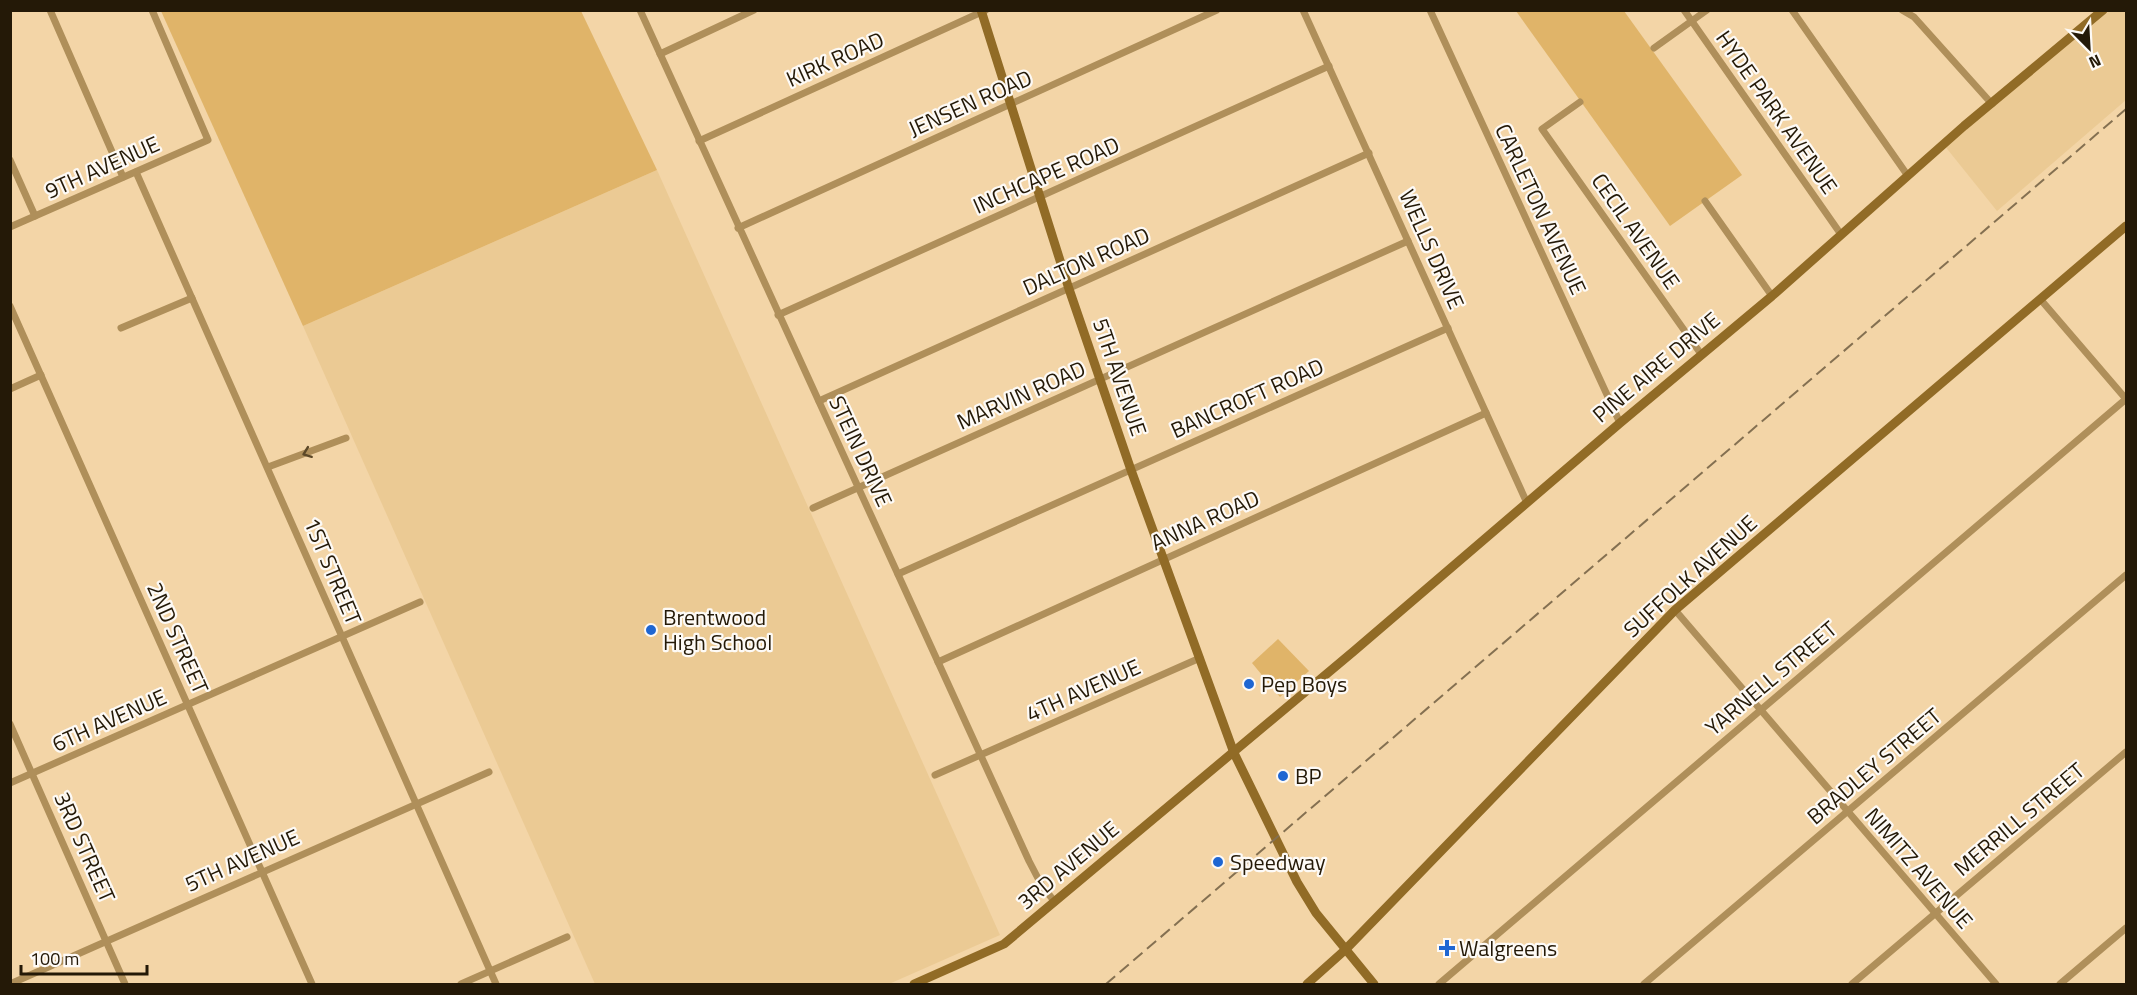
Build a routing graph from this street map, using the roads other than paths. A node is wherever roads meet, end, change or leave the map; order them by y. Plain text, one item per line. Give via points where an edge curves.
1 (50, 10) edge
2 (152, 10) edge
3 (639, 10) edge
4 (754, 10) edge
5 (1217, 10) edge
6 (1303, 10) edge
7 (1430, 10) edge
8 (1684, 10) edge
9 (1707, 10) edge
10 (1792, 10) edge
11 (1902, 10) edge
12 (2103, 10) edge
13 (983, 11) edge
14 (1692, 22) junction
15 (1654, 48) dead end
16 (660, 54) junction
17 (1329, 66) junction
18 (1580, 102) dead end
19 (1992, 104) junction
20 (1010, 105) junction
21 (699, 141) junction
22 (1369, 153) junction
23 (10, 160) edge
24 (136, 172) junction
25 (1908, 176) junction
26 (123, 177) junction
27 (1040, 197) junction
28 (1705, 201) dead end
29 (35, 216) junction
30 (2127, 226) edge
31 (10, 227) edge
32 (738, 228) junction
33 (1840, 234) junction
34 (1408, 241) junction
35 (1069, 289) junction
36 (1772, 296) junction
37 (192, 298) junction
38 (2041, 300) junction
39 (10, 306) edge
40 (778, 315) junction
41 (121, 328) dead end
42 (1448, 328) junction
43 (1701, 354) junction
44 (41, 375) junction
45 (1100, 380) junction
46 (10, 388) edge
47 (2127, 399) edge
48 (819, 401) junction
49 (1486, 413) junction
50 (1620, 423) junction
51 (346, 438) dead end
52 (268, 467) junction
53 (1131, 470) junction
54 (858, 488) junction
55 (1527, 502) junction
56 (813, 508) dead end
57 (1164, 559) junction
58 (898, 574) junction
59 (2127, 575) edge
60 (420, 602) dead end
61 (1675, 610) junction
62 (342, 637) junction
63 (1200, 658) junction
64 (938, 662) junction
65 (188, 705) junction
66 (1761, 710) junction
67 (10, 724) edge
68 (2127, 752) edge
69 (1233, 753) junction
70 (981, 754) junction
71 (489, 772) dead end
72 (33, 773) junction
73 (936, 775) dead end
74 (10, 783) edge
75 (417, 804) junction
76 (1848, 812) junction
77 (262, 872) junction
78 (1055, 902) junction
79 (1935, 914) junction
80 (2127, 928) edge
81 (567, 937) dead end
82 (106, 942) junction
83 (1345, 950) junction
84 (490, 972) junction
85 (10, 984) edge
86 (125, 984) edge
87 (312, 984) edge
88 (461, 984) edge
89 (496, 984) edge
90 (914, 984) edge
91 (1306, 984) edge
92 (1374, 984) edge
93 (1440, 984) edge
94 (1644, 984) edge
95 (1852, 984) edge
96 (1996, 984) edge
97 (2060, 984) edge

1 - 26 street
2 - 24 street, 9TH AVENUE via 208,140
3 - 16 street, STEIN DRIVE
4 - 16 street
5 - 20 street, JENSEN ROAD
6 - 17 street, WELLS DRIVE
7 - 50 street, CARLETON AVENUE
8 - 14 street, HYDE PARK AVENUE
9 - 14 street
10 - 25 street
11 - 19 street via 1914,17
12 - 19 street, PINE AIRE DRIVE
13 - 20 street, 5TH AVENUE
13 - 21 street, KIRK ROAD
14 - 15 street
14 - 33 street, HYDE PARK AVENUE
16 - 21 street, STEIN DRIVE
17 - 22 street, WELLS DRIVE
17 - 27 street, INCHCAPE ROAD
18 - 43 street, CECIL AVENUE via 1542,129
19 - 25 street, PINE AIRE DRIVE
20 - 27 street, 5TH AVENUE
20 - 32 street, JENSEN ROAD
21 - 32 street, STEIN DRIVE
22 - 34 street, WELLS DRIVE
22 - 35 street, DALTON ROAD
23 - 29 street
24 - 26 street, 9TH AVENUE
24 - 37 street, 1ST STREET
25 - 33 street, PINE AIRE DRIVE
26 - 29 street, 9TH AVENUE
27 - 35 street, 5TH AVENUE
27 - 40 street, INCHCAPE ROAD
28 - 36 street
29 - 31 street, 9TH AVENUE
30 - 38 street, SUFFOLK AVENUE
32 - 40 street, STEIN DRIVE
33 - 36 street, PINE AIRE DRIVE
34 - 42 street, WELLS DRIVE
34 - 45 street, MARVIN ROAD
35 - 45 street, 5TH AVENUE
35 - 48 street, DALTON ROAD
36 - 43 street, PINE AIRE DRIVE
37 - 41 street
37 - 52 street, 1ST STREET
38 - 47 street
38 - 61 street, SUFFOLK AVENUE
39 - 44 street, 2ND STREET
40 - 48 street, STEIN DRIVE
42 - 49 street, WELLS DRIVE
42 - 53 street, BANCROFT ROAD
43 - 50 street, PINE AIRE DRIVE
44 - 46 street
44 - 65 street, 2ND STREET
45 - 53 street, 5TH AVENUE
45 - 54 street, MARVIN ROAD
47 - 66 street, YARNELL STREET
48 - 54 street, STEIN DRIVE
49 - 55 street, WELLS DRIVE
49 - 57 street, ANNA ROAD
50 - 55 street, PINE AIRE DRIVE
51 -> 52 street
52 - 62 street, 1ST STREET
53 - 57 street, 5TH AVENUE
53 - 58 street, BANCROFT ROAD
54 - 56 street, MARVIN ROAD
54 - 58 street, STEIN DRIVE
55 - 69 street, PINE AIRE DRIVE
57 - 63 street, 5TH AVENUE
57 - 64 street, ANNA ROAD
58 - 64 street, STEIN DRIVE
59 - 76 street, BRADLEY STREET
60 - 62 street, 6TH AVENUE
61 - 66 street, NIMITZ AVENUE
61 - 83 street, SUFFOLK AVENUE
62 - 65 street, 6TH AVENUE
62 - 75 street, 1ST STREET
63 - 69 street, 5TH AVENUE
63 - 70 street, 4TH AVENUE
64 - 70 street, STEIN DRIVE
65 - 72 street, 6TH AVENUE
65 - 77 street, 2ND STREET
66 - 76 street, NIMITZ AVENUE
66 - 93 street, YARNELL STREET
67 - 72 street, 3RD STREET
68 - 79 street, MERRILL STREET
69 - 78 street, 3RD AVENUE
69 - 83 street, 5TH AVENUE via 1297,882
70 - 73 street, 4TH AVENUE
70 - 78 street, STEIN DRIVE via 1029,861
71 - 75 street, 5TH AVENUE
72 - 74 street, 6TH AVENUE
72 - 82 street, 3RD STREET
75 - 77 street, 5TH AVENUE
75 - 84 street, 1ST STREET
76 - 79 street, NIMITZ AVENUE
76 - 94 street, BRADLEY STREET
77 - 82 street, 5TH AVENUE
77 - 87 street, 2ND STREET
78 - 90 street, 3RD AVENUE via 1004,944
79 - 95 street, MERRILL STREET
79 - 96 street, NIMITZ AVENUE
80 - 97 street
81 - 84 street
82 - 85 street, 5TH AVENUE
82 - 86 street, 3RD STREET
83 - 91 street, SUFFOLK AVENUE
83 - 92 street, 5TH AVENUE
84 - 88 street
84 - 89 street, 1ST STREET

